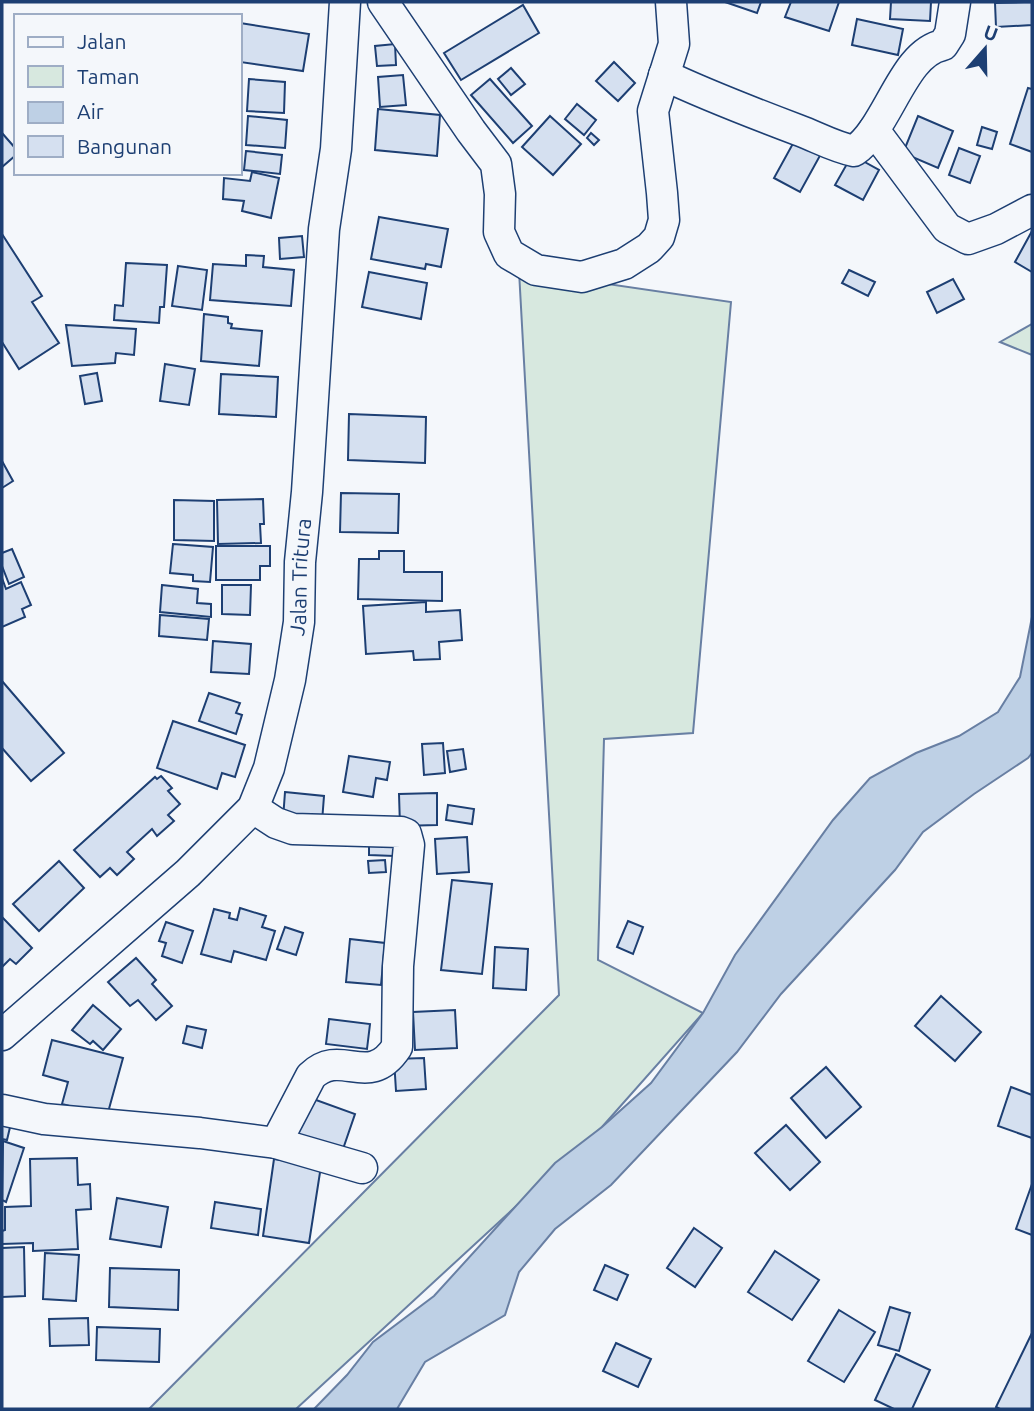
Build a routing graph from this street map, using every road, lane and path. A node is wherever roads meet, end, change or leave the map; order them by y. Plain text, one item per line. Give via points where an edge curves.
1 (345, 2) edge
2 (383, 2) edge
3 (671, 2) edge
4 (955, 2) edge
5 (664, 75) junction
6 (874, 130) junction
7 (1032, 210) edge
8 (253, 808) junction
9 (2, 1035) edge
10 (2, 1110) edge
11 (276, 1143) junction
12 (362, 1168) dead end

1 - 8 street, Jalan Tritura via 336,149 324,229 299,622 277,741
2 - 5 street via 496,164 499,232 509,254 536,270 582,277 624,264 659,237 664,220 653,111
3 - 5 street via 674,44
4 - 6 street via 950,34 943,45 931,47 914,65
5 - 6 street via 840,148 854,150
6 - 7 street via 947,228 968,239
8 - 9 street, Jalan Tritura via 188,873
8 - 11 street via 293,829 401,832 409,845 398,966 397,1047 375,1068 329,1064 320,1068 311,1076
10 - 11 street via 44,1119
11 - 12 street

